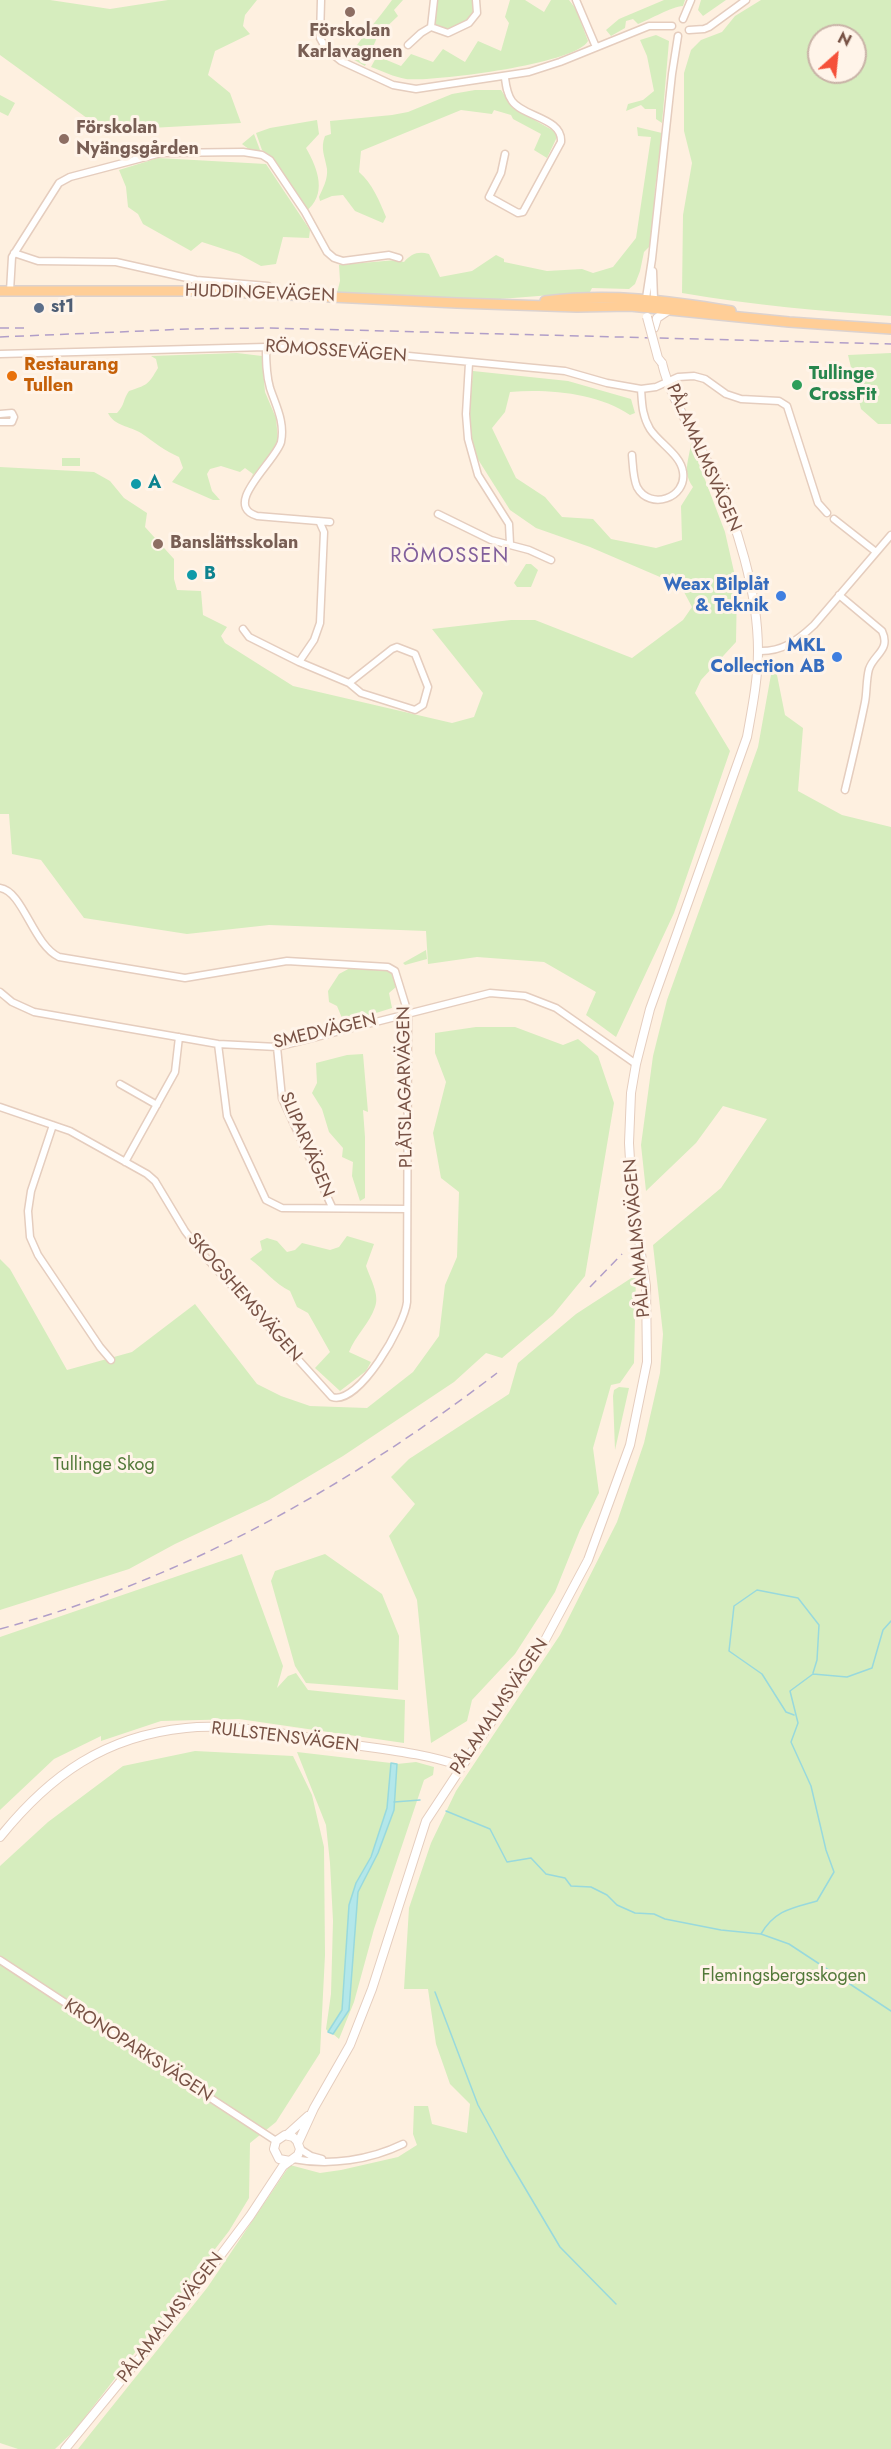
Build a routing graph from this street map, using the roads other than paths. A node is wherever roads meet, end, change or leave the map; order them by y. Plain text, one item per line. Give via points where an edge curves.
1 (321, 0) edge
2 (434, 0) edge
3 (476, 0) edge
4 (576, 0) edge
5 (691, 0) edge
6 (746, 0) edge
7 (683, 19) junction
8 (672, 26) junction
9 (431, 27) junction
10 (689, 30) junction
11 (678, 36) junction
12 (408, 45) dead end
13 (596, 47) junction
14 (505, 78) junction
15 (505, 154) dead end
16 (14, 254) junction
17 (399, 258) dead end
18 (268, 286) dead end
19 (5, 291) edge
20 (651, 309) junction
21 (789, 322) junction
22 (891, 329) edge
23 (266, 347) junction
24 (0, 354) edge
25 (469, 363) junction
26 (662, 363) junction
27 (669, 381) junction
28 (641, 389) junction
29 (0, 414) edge
30 (0, 422) edge
31 (632, 455) dead end
32 (827, 513) dead end
33 (438, 514) dead end
34 (834, 519) dead end
35 (330, 522) dead end
36 (320, 523) junction
37 (891, 535) edge
38 (510, 544) junction
39 (876, 552) junction
40 (551, 560) dead end
41 (839, 596) junction
42 (243, 629) dead end
43 (758, 651) junction
44 (299, 662) junction
45 (350, 683) junction
46 (845, 790) dead end
47 (0, 888) edge
48 (0, 992) edge
49 (408, 1013) junction
50 (179, 1037) junction
51 (218, 1044) junction
52 (277, 1047) junction
53 (636, 1064) junction
54 (120, 1084) dead end
55 (157, 1105) junction
56 (0, 1107) edge
57 (53, 1125) junction
58 (125, 1162) junction
59 (332, 1207) junction
60 (407, 1209) junction
61 (111, 1360) dead end
62 (339, 1399) joint
63 (461, 1766) junction
64 (0, 1837) edge
65 (0, 1960) edge
66 (314, 2109) junction
67 (287, 2135) junction
68 (276, 2141) junction
69 (403, 2144) dead end
70 (299, 2146) junction
71 (276, 2156) junction
72 (291, 2160) junction
73 (331, 2162) junction
74 (270, 2182) junction
75 (66, 2449) edge

1 - 14 street via 320,38 326,50 393,85 425,89
2 - 9 street
3 - 9 street via 477,13 469,23 448,33
4 - 13 street
5 - 7 street
6 - 10 street via 709,27
7 - 8 street
7 - 10 street
8 - 11 street
8 - 13 street via 648,26
9 - 12 street
10 - 11 street
11 - 20 street via 652,258
13 - 14 street via 546,68
14 - 15 street via 513,103 556,128 561,137 522,212 489,197
16 - 17 street via 52,190 65,179 161,153 243,152 270,160 334,258
16 - 18 street via 38,261 116,262 196,280
16 - 19 street
19 - 20 main road, HUDDINGEVÄGEN via 206,291 520,304 588,297
20 - 21 main road, HUDDINGEVÄGEN
20 - 21 main road, HUDDINGEVÄGEN
20 - 26 street, PÅLAMALMSVÄGEN, bridge
20 - 26 street, PÅLAMALMSVÄGEN, bridge
21 - 22 main road, HUDDINGEVÄGEN
23 - 24 street, RÖMOSSEVÄGEN
23 - 25 street, RÖMOSSEVÄGEN via 346,350
23 - 36 street via 268,379 282,422 281,441 276,454 248,490 245,507 257,516
25 - 28 street, RÖMOSSEVÄGEN via 565,371
25 - 38 street via 468,439 478,475 509,524
26 - 27 street, PÅLAMALMSVÄGEN
27 - 28 street, RÖMOSSEVÄGEN
27 - 32 street, RÖMOSSEVÄGEN via 694,376 741,399 784,403 819,503
27 - 43 street, PÅLAMALMSVÄGEN via 714,473 742,550
28 - 31 street via 650,429 682,466 681,488 666,499 645,496 635,482
29 - 30 street via 12,413 14,417 12,422
33 - 38 street via 491,540
34 - 39 street
35 - 36 street
36 - 44 street via 324,532 322,612 314,640
37 - 39 street
38 - 40 street
39 - 41 street
41 - 43 street via 800,638 771,652
41 - 46 street via 888,637 887,648 869,669
42 - 44 street via 249,637
43 - 53 street, PÅLAMALMSVÄGEN via 747,737 650,1009
44 - 45 street
45 - 45 street via 361,693 415,710 423,705 428,687 414,654 395,647
47 - 49 street, PLÅTSLAGARVÄGEN via 11,893 43,944 59,957 184,978 287,961 388,967 398,975
48 - 50 street, SMEDVÄGEN via 34,1012
49 - 52 street, SMEDVÄGEN
49 - 53 street, SMEDVÄGEN via 490,993 525,996 556,1008
49 - 60 street, PLÅTSLAGARVÄGEN
50 - 51 street, SMEDVÄGEN
50 - 55 street via 175,1072
51 - 52 street, SMEDVÄGEN
51 - 59 street via 226,1116 266,1200 282,1208
52 - 59 street, SLIPARVÄGEN via 282,1098
53 - 63 street, PÅLAMALMSVÄGEN via 629,1143 632,1195 646,1286 647,1362 630,1445 583,1570 544,1642
54 - 55 street
55 - 58 street
56 - 57 street, SKOGSHEMSVÄGEN
57 - 58 street, SKOGSHEMSVÄGEN
57 - 61 street via 31,1191 30,1237 43,1263
58 - 62 street, SKOGSHEMSVÄGEN via 155,1181 202,1253 330,1395
59 - 60 street
60 - 62 street, PLÅTSLAGARVÄGEN via 406,1312 372,1373
63 - 64 street, RULLSTENSVÄGEN via 436,1758 238,1729 188,1728 148,1734 116,1744 79,1764 36,1795
63 - 66 street, PÅLAMALMSVÄGEN via 426,1821 372,1989 350,2045
65 - 68 street, KRONOPARKSVÄGEN
66 - 67 street, PÅLAMALMSVÄGEN
66 - 70 street, PÅLAMALMSVÄGEN
67 - 68 street
67 - 70 street
68 - 71 street
69 - 73 street
70 - 72 street
70 - 73 street via 311,2156
71 - 72 street
71 - 74 street, PÅLAMALMSVÄGEN
72 - 73 street
72 - 74 street, PÅLAMALMSVÄGEN
74 - 75 street, PÅLAMALMSVÄGEN via 250,2216 184,2304

